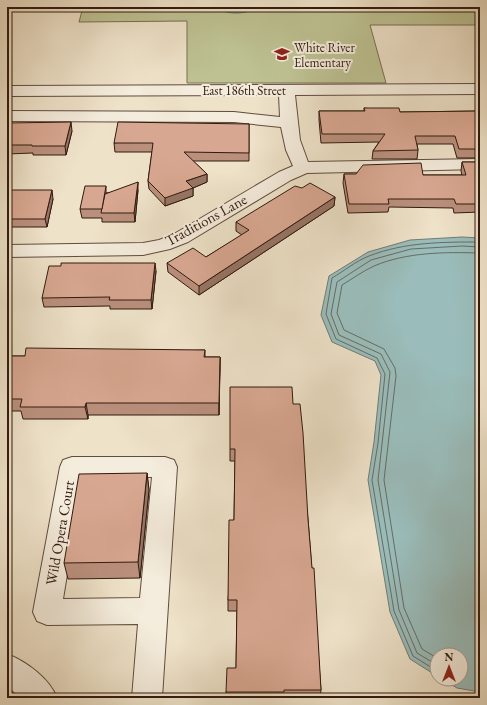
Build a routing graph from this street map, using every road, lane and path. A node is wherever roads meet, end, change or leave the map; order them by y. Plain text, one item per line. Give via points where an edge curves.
1 (480, 88) edge
2 (287, 90) junction
3 (7, 91) edge
4 (7, 116) edge
5 (289, 123) junction
6 (480, 164) edge
7 (302, 168) junction
8 (7, 251) edge
9 (153, 611) junction
10 (7, 668) edge
11 (42, 698) edge
12 (147, 698) edge

1 - 2 street, East 186th Street
2 - 3 street, East 186th Street
2 - 5 street
4 - 5 street via 234,117
5 - 7 street via 294,151
6 - 7 street, Traditions Lane
7 - 8 street, Traditions Lane via 284,176 181,238 163,245 142,249
9 - 9 street, Wild Opera Court via 47,612 72,467 165,466
9 - 12 street, Wild Opera Court
10 - 11 street via 29,684

